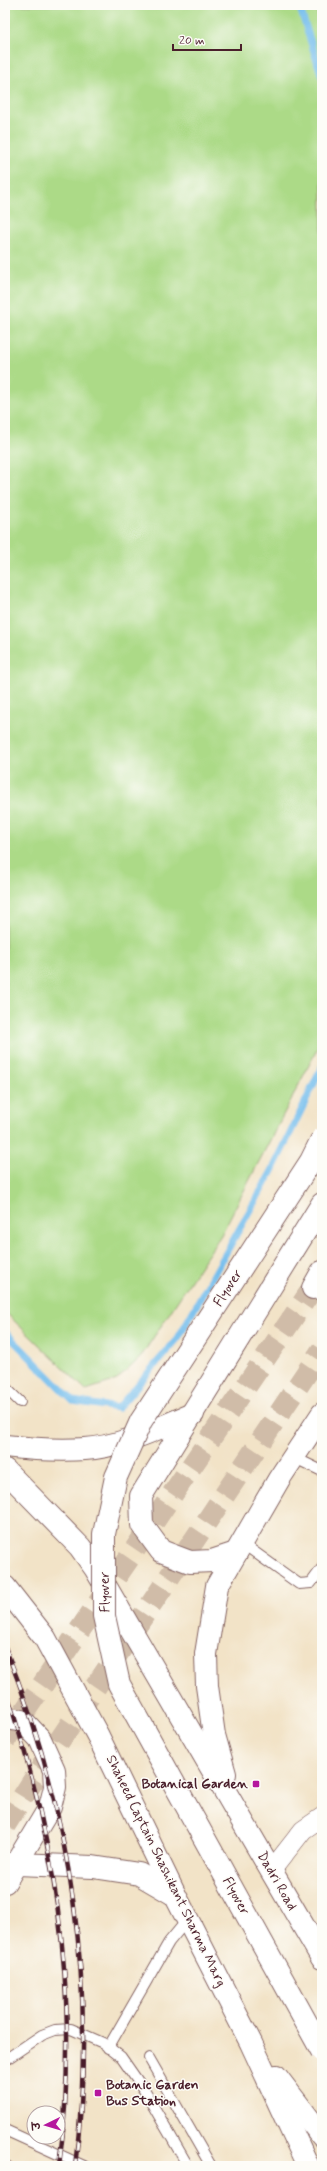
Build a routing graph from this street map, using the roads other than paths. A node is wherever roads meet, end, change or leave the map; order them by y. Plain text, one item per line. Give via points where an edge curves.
1 (322, 1139) edge
2 (322, 1204) edge
3 (5, 1387) edge
4 (20, 1402) dead end
5 (193, 1414) junction
6 (322, 1414) edge
7 (5, 1446) edge
8 (294, 1457) junction
9 (5, 1470) edge
10 (322, 1471) edge
11 (239, 1548) junction
12 (322, 1568) edge
13 (5, 1587) edge
14 (5, 1718) edge
15 (233, 1804) junction
16 (322, 1817) edge
17 (17, 1864) junction
18 (271, 1871) junction
19 (5, 1882) edge
20 (175, 1895) junction
21 (188, 1919) junction
22 (322, 1958) edge
23 (251, 2043) junction
24 (108, 2048) junction
25 (322, 2051) edge
26 (150, 2058) dead end
27 (5, 2060) edge
28 (5, 2130) edge
29 (322, 2136) edge
30 (84, 2166) edge
31 (188, 2166) edge
32 (211, 2166) edge
33 (308, 2166) edge

1 - 25 main road, Flyover, bridge via 311,1161 141,1421 116,1477 104,1534 104,1616 119,1684
2 - 5 main road
3 - 4 lane
5 - 7 main road via 125,1441 86,1450
5 - 11 main road via 141,1496 142,1525 161,1551 190,1562 212,1561
6 - 8 main road
8 - 10 lane
8 - 11 main road
9 - 15 main road via 80,1547 95,1568
11 - 12 lane via 299,1584 311,1583
11 - 15 main road via 217,1586 206,1654 207,1686 214,1735
13 - 20 main road, Shaheed Captain Shashikant Sharma Marg via 45,1638 98,1736
14 - 17 main road via 23,1721 40,1739 54,1770 55,1787 50,1807
15 - 18 main road, Dadri Road
16 - 18 street via 303,1830
17 - 19 main road
17 - 20 main road via 93,1867 139,1874
18 - 22 main road, Dadri Road
20 - 21 main road, Shaheed Captain Shashikant Sharma Marg
21 - 23 main road, Shaheed Captain Shashikant Sharma Marg
21 - 24 lane via 169,1942
23 - 29 main road
23 - 33 main road, Shaheed Captain Shashikant Sharma Marg
24 - 27 lane via 77,2031 55,2030 42,2035
24 - 31 lane via 121,2057 144,2090
26 - 32 lane
28 - 30 lane

